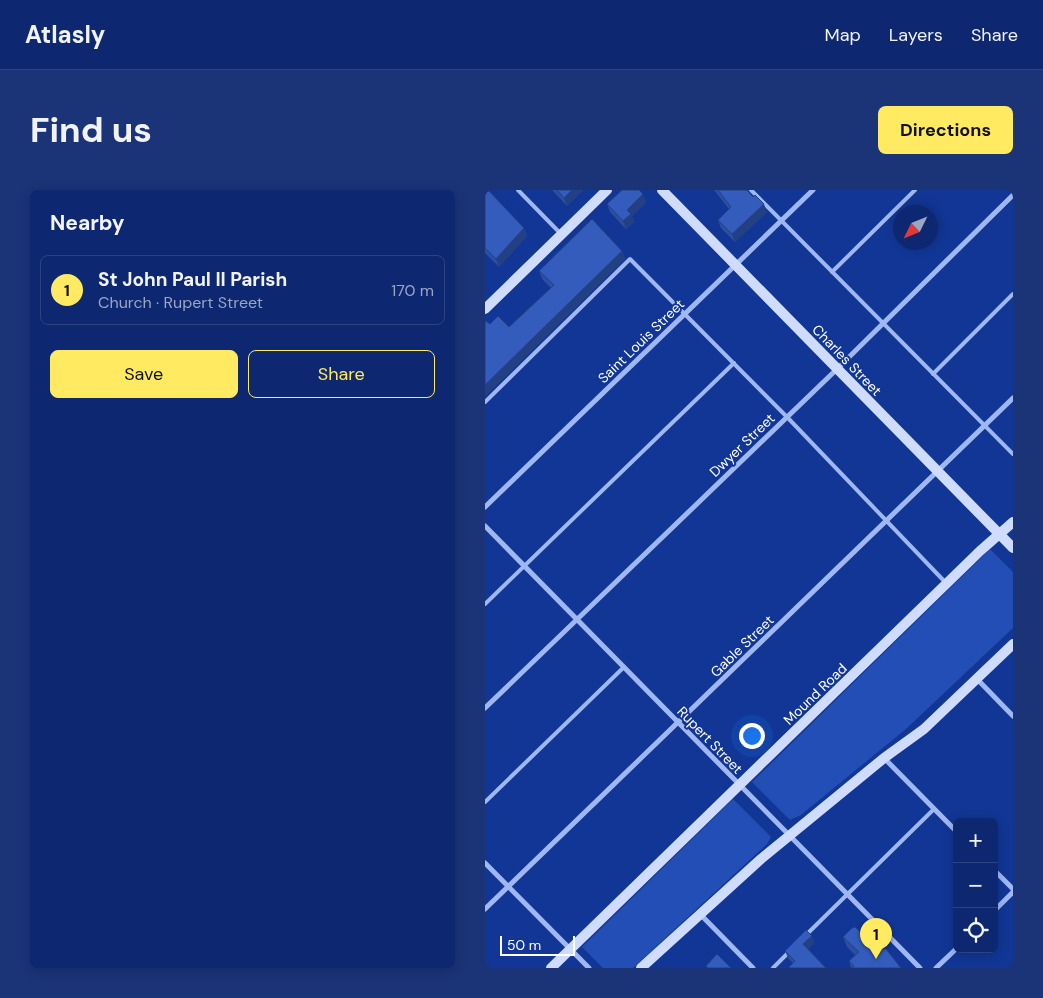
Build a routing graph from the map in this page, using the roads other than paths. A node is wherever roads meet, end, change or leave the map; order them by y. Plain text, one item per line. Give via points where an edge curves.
1 (518, 190) edge
2 (607, 190) edge
3 (662, 190) edge
4 (751, 190) edge
5 (813, 190) edge
6 (915, 190) edge
7 (1008, 190) edge
8 (1013, 195) edge
9 (781, 221) junction
10 (561, 235) junction
11 (736, 266) junction
12 (832, 272) junction
13 (1013, 294) edge
14 (485, 309) edge
15 (685, 314) junction
16 (883, 323) junction
17 (734, 363) junction
18 (837, 369) junction
19 (933, 374) junction
20 (1013, 398) edge
21 (485, 402) edge
22 (787, 417) junction
23 (985, 426) junction
24 (1013, 454) edge
25 (938, 472) junction
26 (485, 507) edge
27 (887, 522) junction
28 (1013, 522) edge
29 (485, 526) edge
30 (999, 534) junction
31 (1013, 548) edge
32 (524, 566) junction
33 (947, 584) junction
34 (485, 604) edge
35 (577, 620) junction
36 (1013, 644) edge
37 (623, 667) junction
38 (977, 679) junction
39 (485, 708) edge
40 (1013, 716) edge
41 (678, 723) junction
42 (884, 758) junction
43 (739, 786) junction
44 (485, 802) edge
45 (934, 809) junction
46 (953, 828) edge
47 (789, 836) junction
48 (485, 863) edge
49 (998, 874) edge
50 (508, 886) junction
51 (1013, 890) edge
52 (847, 894) junction
53 (997, 908) edge
54 (485, 909) edge
55 (699, 913) junction
56 (799, 941) edge
57 (793, 948) edge
58 (570, 949) junction
59 (953, 952) edge
60 (551, 968) edge
61 (589, 968) edge
62 (641, 968) edge
63 (753, 968) edge
64 (773, 968) edge
65 (920, 968) edge
66 (936, 968) edge

1 - 10 lane
2 - 10 main road
3 - 11 main road, Charles Street
4 - 9 lane
5 - 9 street, Saint Louis Street
6 - 12 lane
7 - 8 street
8 - 16 street, Dwyer Street
9 - 11 street, Saint Louis Street
9 - 12 lane
10 - 14 main road
11 - 15 street, Saint Louis Street
11 - 18 main road, Charles Street
12 - 16 lane
13 - 19 lane
15 - 17 lane
15 - 21 lane via 630,259
15 - 26 street, Saint Louis Street
16 - 18 street, Dwyer Street
16 - 19 lane
17 - 22 lane
17 - 32 lane
18 - 22 street, Dwyer Street
18 - 25 main road, Charles Street
19 - 23 lane
20 - 23 street, Gable Street
22 - 27 lane
22 - 35 street, Dwyer Street
23 - 24 lane
23 - 25 street, Gable Street
25 - 27 street, Gable Street
25 - 30 main road, Charles Street
27 - 33 lane
27 - 41 street, Gable Street
28 - 30 main road, Mound Road
29 - 32 street, Rupert Street
30 - 31 main road, Charles Street
30 - 33 main road, Mound Road
32 - 34 lane
32 - 35 street, Rupert Street
33 - 43 main road, Mound Road
35 - 37 street, Rupert Street
35 - 39 street, Dwyer Street
36 - 38 main road
37 - 41 street, Rupert Street
37 - 44 lane
38 - 40 street
38 - 42 main road via 924,730
41 - 43 street, Rupert Street
41 - 50 street, Gable Street
42 - 45 street
42 - 47 main road
43 - 47 street, Rupert Street
43 - 58 main road, Mound Road
45 - 46 street
45 - 52 lane
47 - 52 street, Rupert Street
47 - 55 main road
48 - 50 street
49 - 51 street
50 - 54 street, Gable Street
50 - 58 street
51 - 53 street
52 - 56 lane
52 - 65 street, Rupert Street
55 - 62 main road
55 - 63 street
57 - 64 lane
58 - 60 main road, Mound Road
58 - 61 street
59 - 66 street

